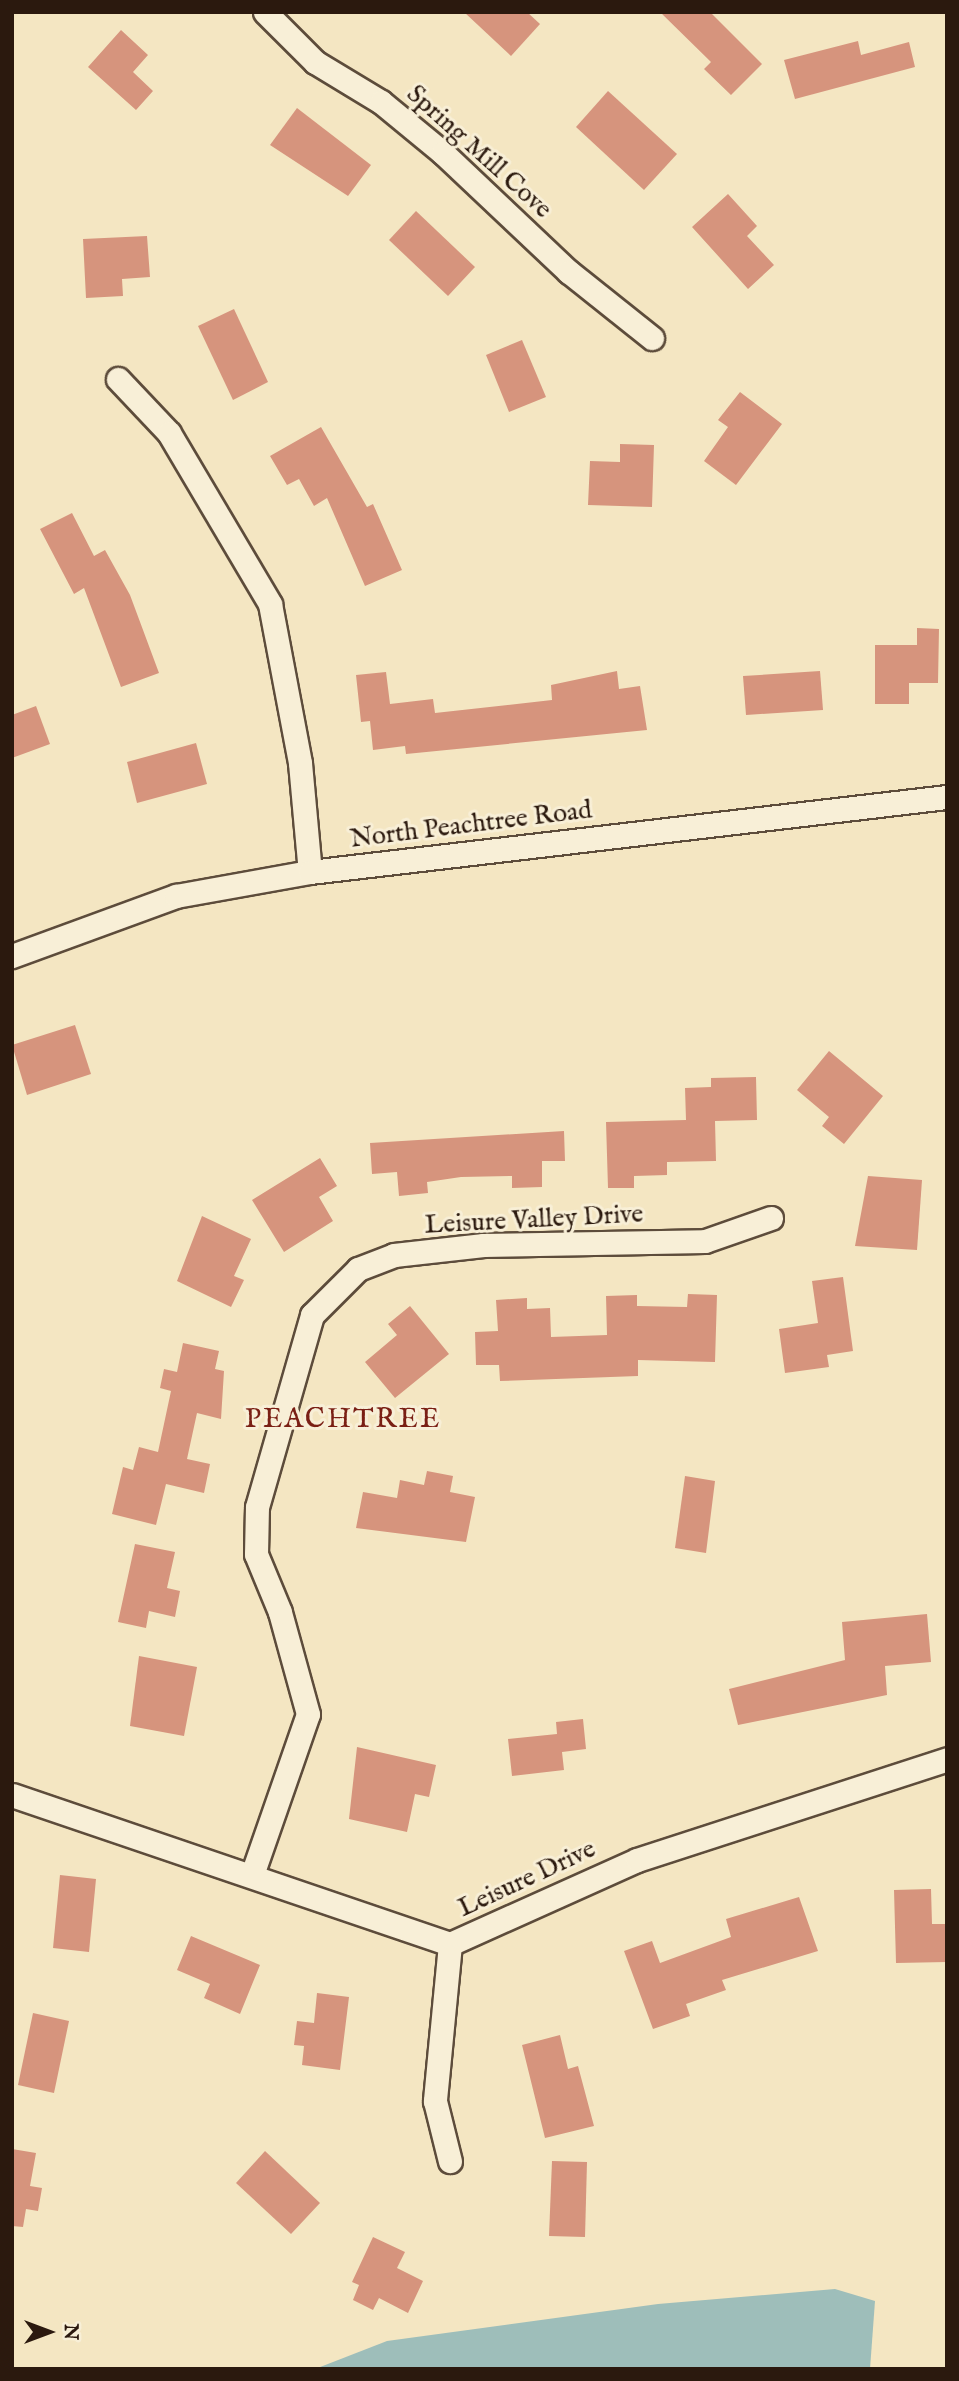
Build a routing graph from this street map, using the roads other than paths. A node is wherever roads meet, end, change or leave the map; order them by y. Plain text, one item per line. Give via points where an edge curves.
1 (265, 12) edge
2 (652, 338) dead end
3 (118, 379) dead end
4 (947, 797) edge
5 (310, 872) junction
6 (12, 956) edge
7 (771, 1218) dead end
8 (947, 1759) edge
9 (12, 1795) edge
10 (253, 1872) junction
11 (450, 1944) junction
12 (450, 2161) dead end

1 - 2 street, Spring Mill Cove via 315,62 381,102 443,153 569,272
3 - 5 street via 169,433 270,604 300,763
4 - 5 street, North Peachtree Road
5 - 6 street, North Peachtree Road via 176,896
7 - 10 street, Leisure Valley Drive via 705,1241 483,1245 394,1255 358,1269 312,1315 257,1519 256,1554 280,1612 308,1714
8 - 11 street, Leisure Drive via 637,1860
9 - 10 street, Leisure Drive
10 - 11 street, Leisure Drive
11 - 12 street via 435,2101

